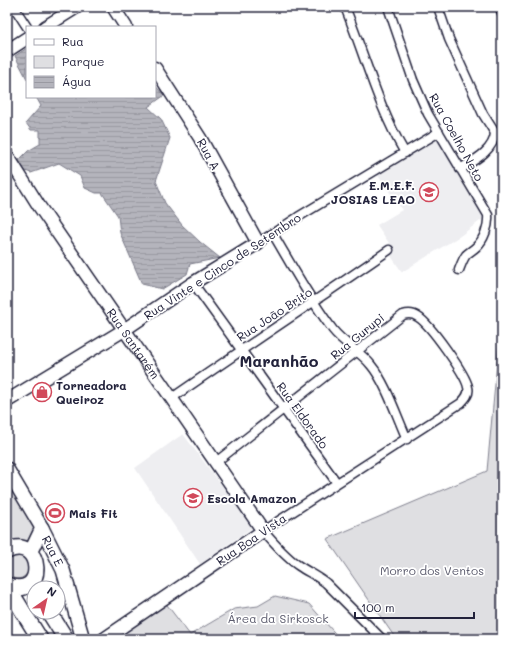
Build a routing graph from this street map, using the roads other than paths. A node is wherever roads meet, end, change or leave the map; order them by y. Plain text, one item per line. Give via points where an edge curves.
1 (14, 7) edge
2 (76, 7) edge
3 (113, 7) edge
4 (345, 7) edge
5 (388, 7) edge
6 (438, 7) edge
7 (500, 7) edge
8 (502, 13) edge
9 (26, 26) edge
10 (47, 26) edge
11 (125, 26) edge
12 (26, 39) edge
13 (7, 51) edge
14 (156, 70) edge
15 (439, 132) junction
16 (405, 153) junction
17 (7, 155) edge
18 (460, 169) junction
19 (273, 234) junction
20 (258, 243) junction
21 (389, 250) dead end
22 (459, 270) dead end
23 (193, 283) junction
24 (314, 302) junction
25 (124, 330) junction
26 (241, 350) junction
27 (356, 352) junction
28 (172, 398) junction
29 (7, 401) edge
30 (461, 404) joint
31 (284, 409) junction
32 (407, 439) junction
33 (216, 462) junction
34 (7, 469) edge
35 (337, 484) junction
36 (42, 528) junction
37 (263, 531) junction
38 (8, 549) edge
39 (30, 553) junction
40 (34, 580) edge
41 (7, 586) edge
42 (26, 586) edge
43 (54, 620) edge
44 (40, 639) edge
45 (66, 639) edge
46 (83, 639) edge
47 (104, 639) edge
48 (382, 639) edge

1 - 9 street
2 - 10 street
3 - 11 street
4 - 16 street via 384,113
5 - 15 street, Rua Coelho Neto via 413,80
6 - 18 street via 449,39 483,114 495,133 488,148
7 - 8 street
12 - 13 street
14 - 20 street, Rua A via 200,138
15 - 16 street, Rua Vinte e Cinco de Setembro
15 - 18 street, Rua Coelho Neto
16 - 19 street, Rua Vinte e Cinco de Setembro
17 - 25 street, Rua Santarém
18 - 22 street, Rua Coelho Neto via 488,215 488,221 478,246 466,255
19 - 20 street, Rua Vinte e Cinco de Setembro
19 - 24 street
20 - 23 street, Rua Vinte e Cinco de Setembro
21 - 24 street, Rua João Brito
23 - 25 street, Rua Vinte e Cinco de Setembro
23 - 26 street, Rua Eldorado
24 - 26 street, Rua João Brito
24 - 27 street via 332,330
25 - 28 street, Rua Santarém
25 - 29 street, Rua Vinte e Cinco de Setembro
26 - 28 street, Rua João Brito
26 - 31 street, Rua Eldorado
27 - 30 street, Rua Gurupi via 400,317 412,314 433,330 463,376 468,387 468,395
27 - 31 street, Rua Gurupi
27 - 32 street via 366,359 379,376
28 - 33 street, Rua Santarém
30 - 32 street, Rua Boa Vista
31 - 33 street, Rua Gurupi
31 - 35 street, Rua Eldorado
32 - 35 street, Rua Boa Vista
33 - 37 street, Rua Santarém
34 - 36 main road, Rua E
35 - 37 street, Rua Boa Vista
36 - 39 main road
36 - 46 main road, Rua E via 63,570
37 - 47 street, Rua Boa Vista
37 - 48 street via 299,566 326,583
38 - 39 highway via 22,549
39 - 40 highway via 37,571
41 - 42 highway
41 - 44 highway
43 - 45 highway

